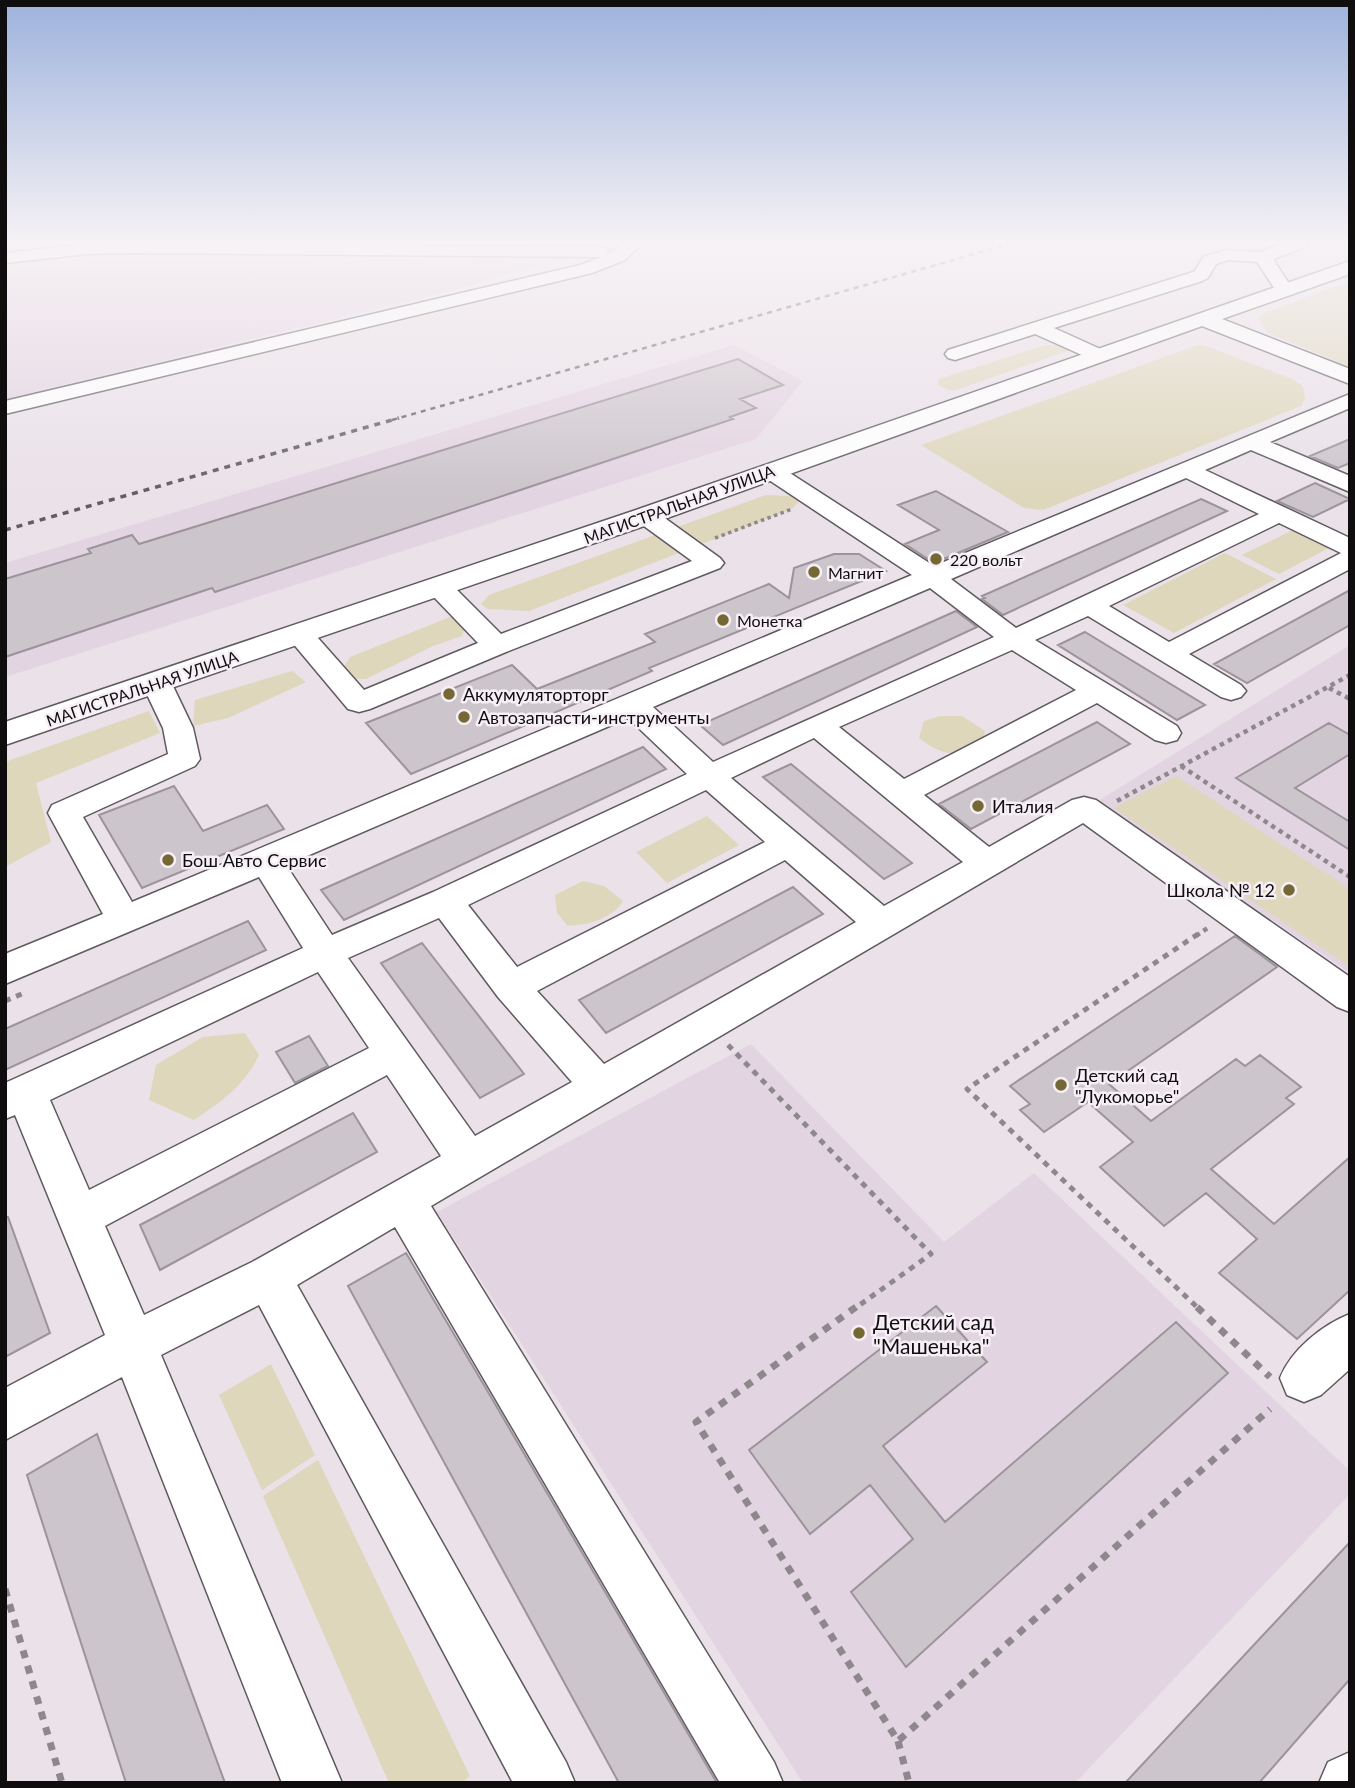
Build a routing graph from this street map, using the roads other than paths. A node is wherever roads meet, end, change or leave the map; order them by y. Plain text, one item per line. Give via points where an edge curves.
1 (346, 326) edge
2 (1181, 326) edge
3 (1221, 326) edge
4 (1036, 327) joint
5 (955, 354) dead end
6 (1100, 356) junction
7 (1350, 377) edge
8 (1350, 400) edge
9 (5, 408) edge
10 (1251, 442) junction
11 (1185, 469) junction
12 (771, 471) junction
13 (1350, 485) edge
14 (1278, 514) junction
15 (646, 516) junction
16 (1350, 548) edge
17 (1350, 559) edge
18 (930, 576) junction
19 (440, 588) junction
20 (1088, 605) junction
21 (300, 635) junction
22 (1014, 639) junction
23 (496, 646) junction
24 (1168, 654) junction
25 (157, 684) junction
26 (1097, 691) junction
27 (1231, 691) dead end
28 (630, 703) junction
29 (817, 725) junction
30 (1166, 733) dead end
31 (5, 734) edge
32 (708, 775) junction
33 (900, 794) junction
34 (789, 844) junction
35 (265, 859) junction
36 (988, 864) junction
37 (445, 901) junction
38 (124, 919) junction
39 (882, 925) junction
40 (325, 953) junction
41 (5, 970) edge
42 (511, 987) junction
43 (1350, 997) edge
44 (394, 1053) junction
45 (600, 1086) junction
46 (16, 1097) edge
47 (469, 1162) junction
48 (403, 1200) junction
49 (80, 1217) junction
50 (268, 1278) junction
51 (1350, 1337) edge
52 (133, 1345) junction
53 (1304, 1378) road end
54 (5, 1415) edge
55 (312, 1783) edge
56 (545, 1783) edge
57 (753, 1783) edge

1 - 9 street
2 - 6 main road, МАГИСТРАЛЬНАЯ УЛИЦА
3 - 7 main road
4 - 5 street
4 - 6 street
6 - 12 main road, МАГИСТРАЛЬНАЯ УЛИЦА
8 - 10 street
10 - 11 street
10 - 13 street
11 - 14 street
11 - 18 street
12 - 15 main road, МАГИСТРАЛЬНАЯ УЛИЦА
12 - 18 street
14 - 16 street
14 - 20 street
15 - 19 main road, МАГИСТРАЛЬНАЯ УЛИЦА
15 - 23 street via 711,563
17 - 24 street
18 - 22 street
18 - 28 street
19 - 21 main road, МАГИСТРАЛЬНАЯ УЛИЦА
19 - 23 street
20 - 22 street
20 - 24 street
21 - 23 street via 359,703
21 - 25 main road, МАГИСТРАЛЬНАЯ УЛИЦА
22 - 26 street
22 - 29 street
24 - 27 street
25 - 31 main road, МАГИСТРАЛЬНАЯ УЛИЦА
25 - 38 street via 178,728 184,759 64,813
26 - 30 street
26 - 33 street
28 - 32 street
28 - 35 street
29 - 32 street
29 - 33 street
32 - 34 street
32 - 37 street
33 - 36 street
34 - 39 street
34 - 42 street
35 - 38 street
35 - 40 street
36 - 39 street
36 - 43 street via 1084,808
37 - 40 street
37 - 42 street
38 - 41 street
39 - 45 street
40 - 44 street
40 - 46 street
42 - 45 street
44 - 47 street
44 - 49 street
45 - 47 street
46 - 49 street
47 - 48 street
48 - 50 street
48 - 57 street
49 - 52 street
50 - 52 street
50 - 56 street
51 - 53 street
52 - 54 street
52 - 55 street

